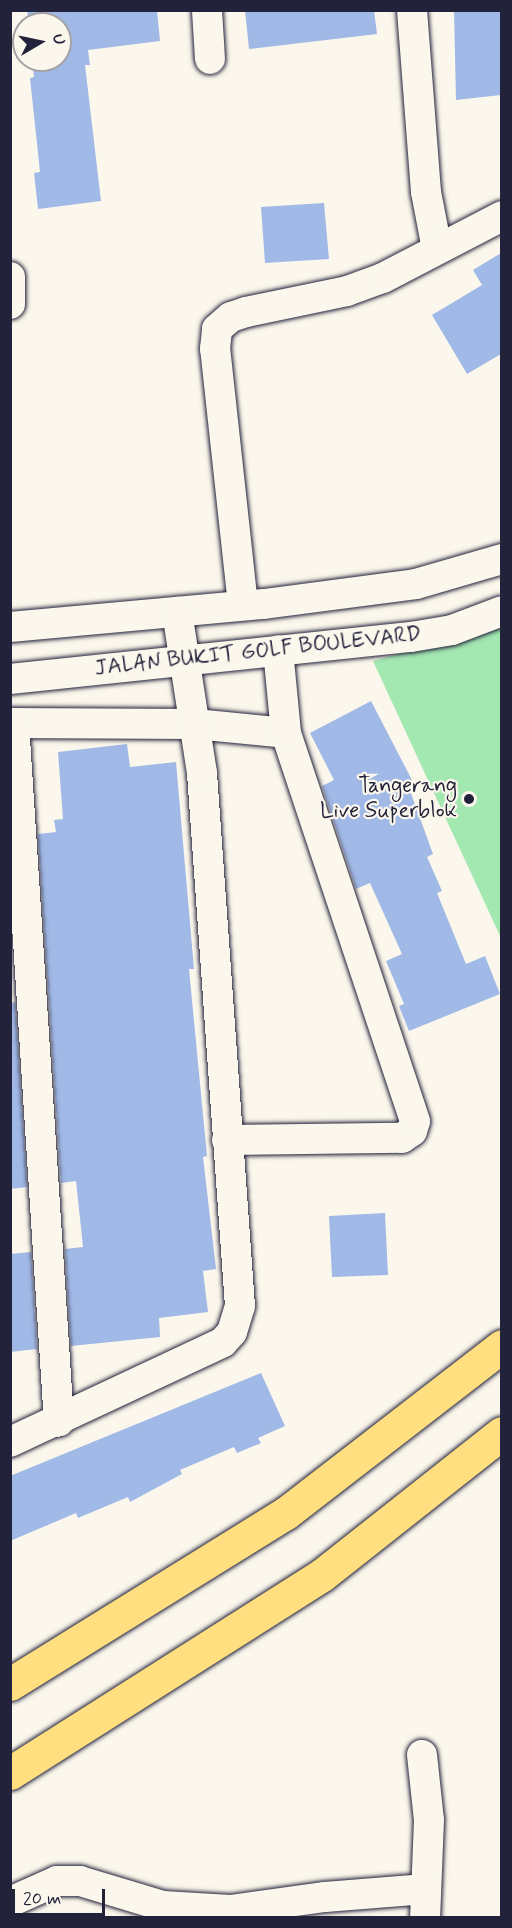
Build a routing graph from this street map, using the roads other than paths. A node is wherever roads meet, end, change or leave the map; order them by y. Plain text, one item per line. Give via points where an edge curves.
1 (207, 10) edge
2 (412, 10) edge
3 (210, 59) dead end
4 (501, 216) edge
5 (437, 249) junction
6 (10, 277) edge
7 (10, 304) edge
8 (501, 559) edge
9 (243, 606) junction
10 (501, 611) edge
11 (177, 612) junction
12 (10, 627) edge
13 (278, 650) junction
14 (184, 660) junction
15 (10, 679) edge
16 (12, 723) edge
17 (195, 724) junction
18 (286, 733) junction
19 (227, 1140) junction
20 (501, 1346) edge
21 (59, 1422) junction
22 (501, 1433) edge
23 (10, 1442) edge
24 (10, 1684) edge
25 (422, 1755) dead end
26 (10, 1773) edge
27 (10, 1902) edge
28 (425, 1903) edge

1 - 3 street
2 - 5 street via 426,192
4 - 5 street
5 - 9 street via 347,291 246,312 231,317 217,329 215,349
6 - 7 street
8 - 9 street via 416,584
9 - 11 street
10 - 13 street, JALAN BUKIT GOLF BOULEVARD via 452,630
11 - 12 street
11 - 14 street
13 - 14 street, JALAN BUKIT GOLF BOULEVARD
13 - 18 street
14 - 15 street, JALAN BUKIT GOLF BOULEVARD
14 - 17 street
16 - 17 street
16 - 21 street
17 - 18 street
17 - 19 street
18 - 19 street via 414,1126 402,1138
19 - 21 street via 240,1306 232,1332 223,1342
20 - 24 highway via 286,1513
21 - 23 street
22 - 26 highway via 322,1575
25 - 28 street via 429,1820
27 - 28 street via 57,1881 80,1881 163,1906 230,1910 325,1897

